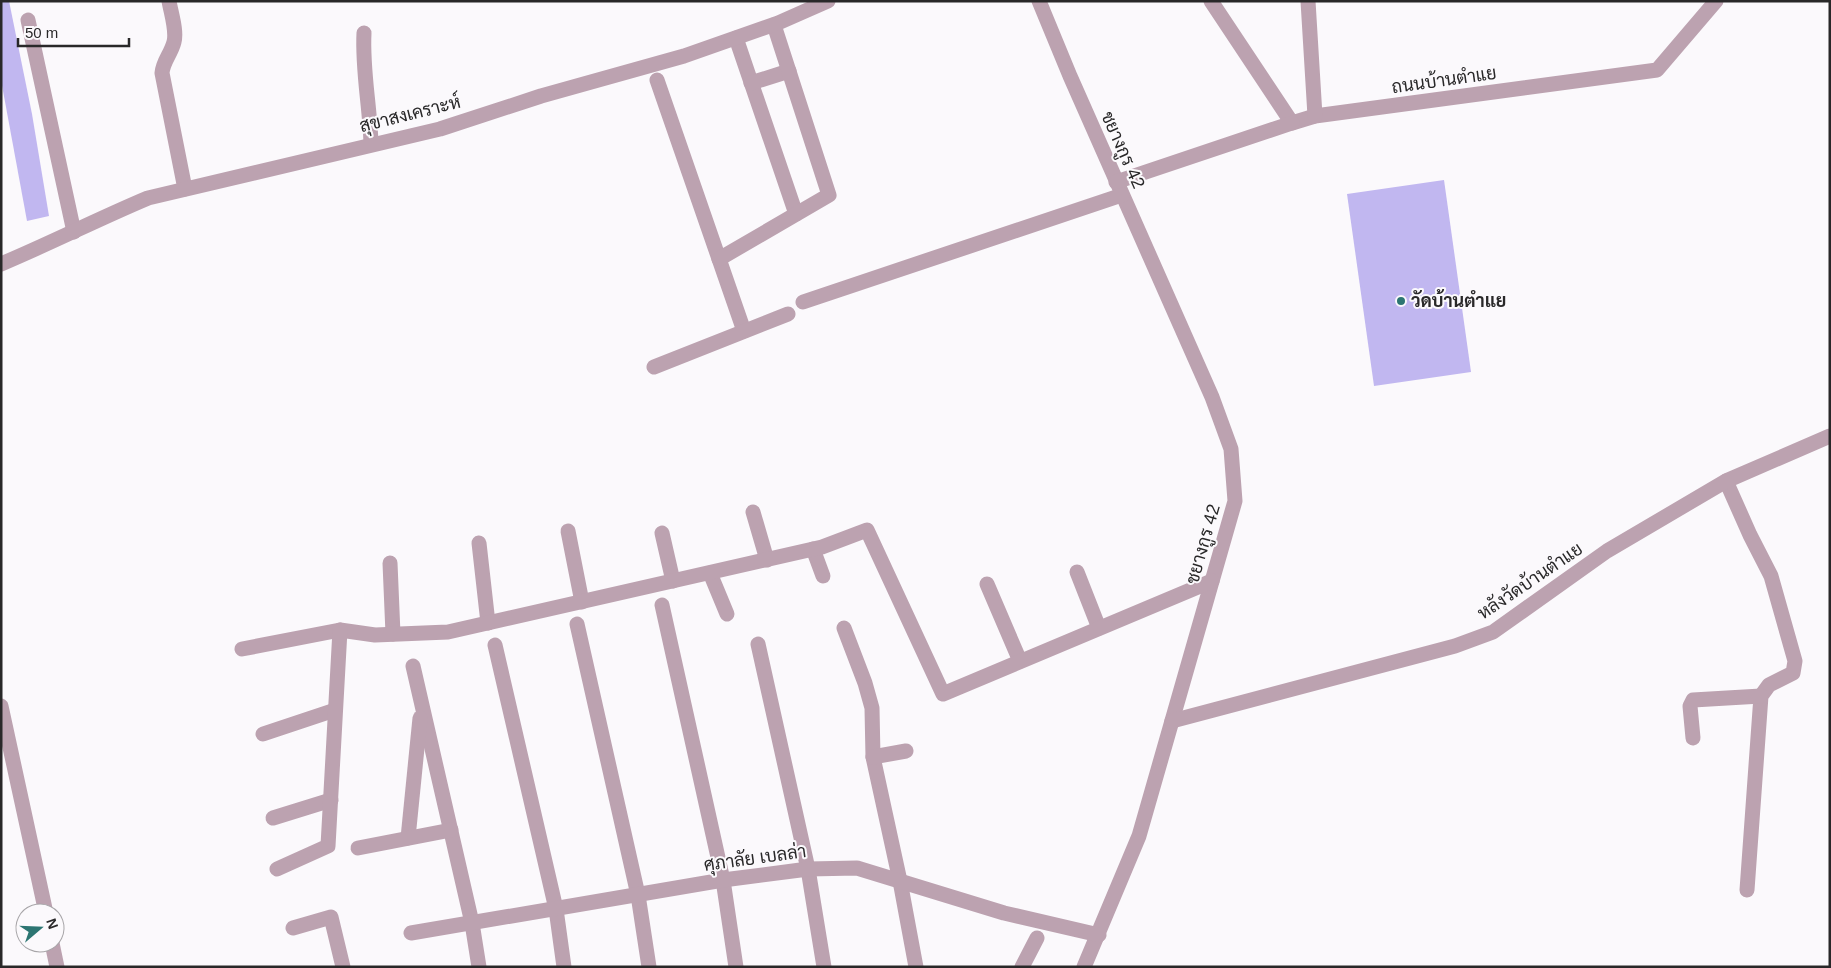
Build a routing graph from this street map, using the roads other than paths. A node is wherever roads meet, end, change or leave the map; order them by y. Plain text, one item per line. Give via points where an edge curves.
1 (169, 1) edge
2 (828, 1) edge
3 (1039, 1) edge
4 (1211, 1) edge
5 (1308, 1) edge
6 (1716, 1) edge
7 (28, 20) dead end
8 (774, 25) junction
9 (364, 33) dead end
10 (736, 38) junction
11 (789, 71) junction
12 (657, 80) dead end
13 (751, 83) junction
14 (1315, 116) junction
15 (1292, 123) junction
16 (371, 144) junction
17 (1119, 188) junction
18 (185, 189) junction
19 (796, 214) junction
20 (74, 232) junction
21 (719, 259) junction
22 (1, 264) edge
23 (803, 302) dead end
24 (788, 314) dead end
25 (744, 331) junction
26 (654, 367) dead end
27 (1830, 436) edge
28 (1726, 481) junction
29 (753, 512) dead end
30 (568, 531) dead end
31 (662, 533) dead end
32 (480, 543) dead end
33 (813, 549) junction
34 (767, 560) junction
35 (390, 564) dead end
36 (710, 572) junction
37 (1077, 572) dead end
38 (822, 576) dead end
39 (673, 581) junction
40 (1212, 582) junction
41 (987, 584) dead end
42 (582, 602) junction
43 (662, 604) dead end
44 (727, 614) dead end
45 (488, 623) junction
46 (577, 624) dead end
47 (844, 628) dead end
48 (1099, 628) junction
49 (340, 630) junction
50 (393, 634) junction
51 (758, 644) dead end
52 (495, 645) dead end
53 (242, 649) dead end
54 (1020, 662) junction
55 (413, 666) dead end
56 (1761, 696) junction
57 (422, 705) junction
58 (1, 706) edge
59 (335, 710) junction
60 (1172, 721) junction
61 (263, 734) dead end
62 (1692, 738) dead end
63 (906, 751) dead end
64 (873, 756) junction
65 (331, 800) junction
66 (273, 818) dead end
67 (451, 830) junction
68 (408, 838) junction
69 (358, 848) dead end
70 (277, 869) dead end
71 (808, 869) junction
72 (723, 880) junction
73 (900, 881) junction
74 (1747, 890) dead end
75 (638, 895) junction
76 (44, 903) edge
77 (556, 909) junction
78 (472, 923) junction
79 (293, 928) dead end
80 (411, 933) dead end
81 (1099, 934) junction
82 (1037, 938) dead end
83 (54, 953) edge
84 (57, 967) edge
85 (343, 967) edge
86 (479, 967) edge
87 (564, 967) edge
88 (649, 967) edge
89 (736, 967) edge
90 (824, 967) edge
91 (916, 967) edge
92 (1022, 967) edge
93 (1084, 967) edge

1 - 18 street via 175,40 162,73
2 - 8 street, สุขาสงเคราะห์
3 - 17 street, ชยางกูร 42
4 - 15 street
5 - 14 street
6 - 14 street, ถนนบ้านตำแย via 1657,70
7 - 20 street
8 - 10 street, สุขาสงเคราะห์
8 - 11 street
9 - 16 street
10 - 13 street
10 - 16 street, สุขาสงเคราะห์ via 440,128
11 - 13 street
11 - 19 street via 829,195
12 - 21 street
13 - 19 street
14 - 15 street, ถนนบ้านตำแย
15 - 17 street, ถนนบ้านตำแย
16 - 18 street, สุขาสงเคราะห์
17 - 23 street, ถนนบ้านตำแย
17 - 40 street, ชยางกูร 42 via 1212,397 1231,449 1235,501
18 - 20 street, สุขาสงเคราะห์ via 148,198
19 - 21 street
20 - 22 street, สุขาสงเคราะห์
21 - 25 street
24 - 25 street
25 - 26 street
27 - 28 street, หลังวัดบ้านตำแย
28 - 56 street via 1771,576 1796,662 1792,673 1769,685
28 - 60 street, หลังวัดบ้านตำแย via 1607,551 1493,632 1455,646
29 - 34 street
30 - 42 street
31 - 39 street
32 - 45 street
33 - 34 street
33 - 38 street
33 - 54 street via 866,530 943,694
34 - 36 street
35 - 50 street
36 - 39 street
36 - 44 street
37 - 48 street
39 - 42 street
40 - 48 street
40 - 60 street, ชยางกูร 42
41 - 54 street
42 - 45 street
43 - 72 street
45 - 50 street via 448,632
46 - 75 street
47 - 64 street via 866,683 872,708
48 - 54 street
49 - 50 street
49 - 53 street
49 - 59 street
51 - 71 street
52 - 77 street
55 - 57 street
56 - 62 street via 1693,700 1690,706
56 - 74 street
57 - 67 street
57 - 68 street
58 - 76 street
59 - 61 street
59 - 65 street
60 - 81 street, ชยางกูร 42 via 1139,836
63 - 64 street
64 - 73 street
65 - 66 street
65 - 70 street via 328,846
67 - 68 street
67 - 78 street
68 - 69 street
71 - 72 street, ศุภาลัย เบลล่า
71 - 73 street, ศุภาลัย เบลล่า via 857,868
71 - 90 street
72 - 75 street, ศุภาลัย เบลล่า
72 - 89 street
73 - 81 street, ศุภาลัย เบลล่า via 1004,914
73 - 91 street
75 - 77 street, ศุภาลัย เบลล่า
75 - 88 street
77 - 78 street, ศุภาลัย เบลล่า
77 - 87 street
78 - 80 street, ศุภาลัย เบลล่า
78 - 86 street
79 - 85 street via 331,917
81 - 93 street, ชยางกูร 42
82 - 92 street
83 - 84 street

